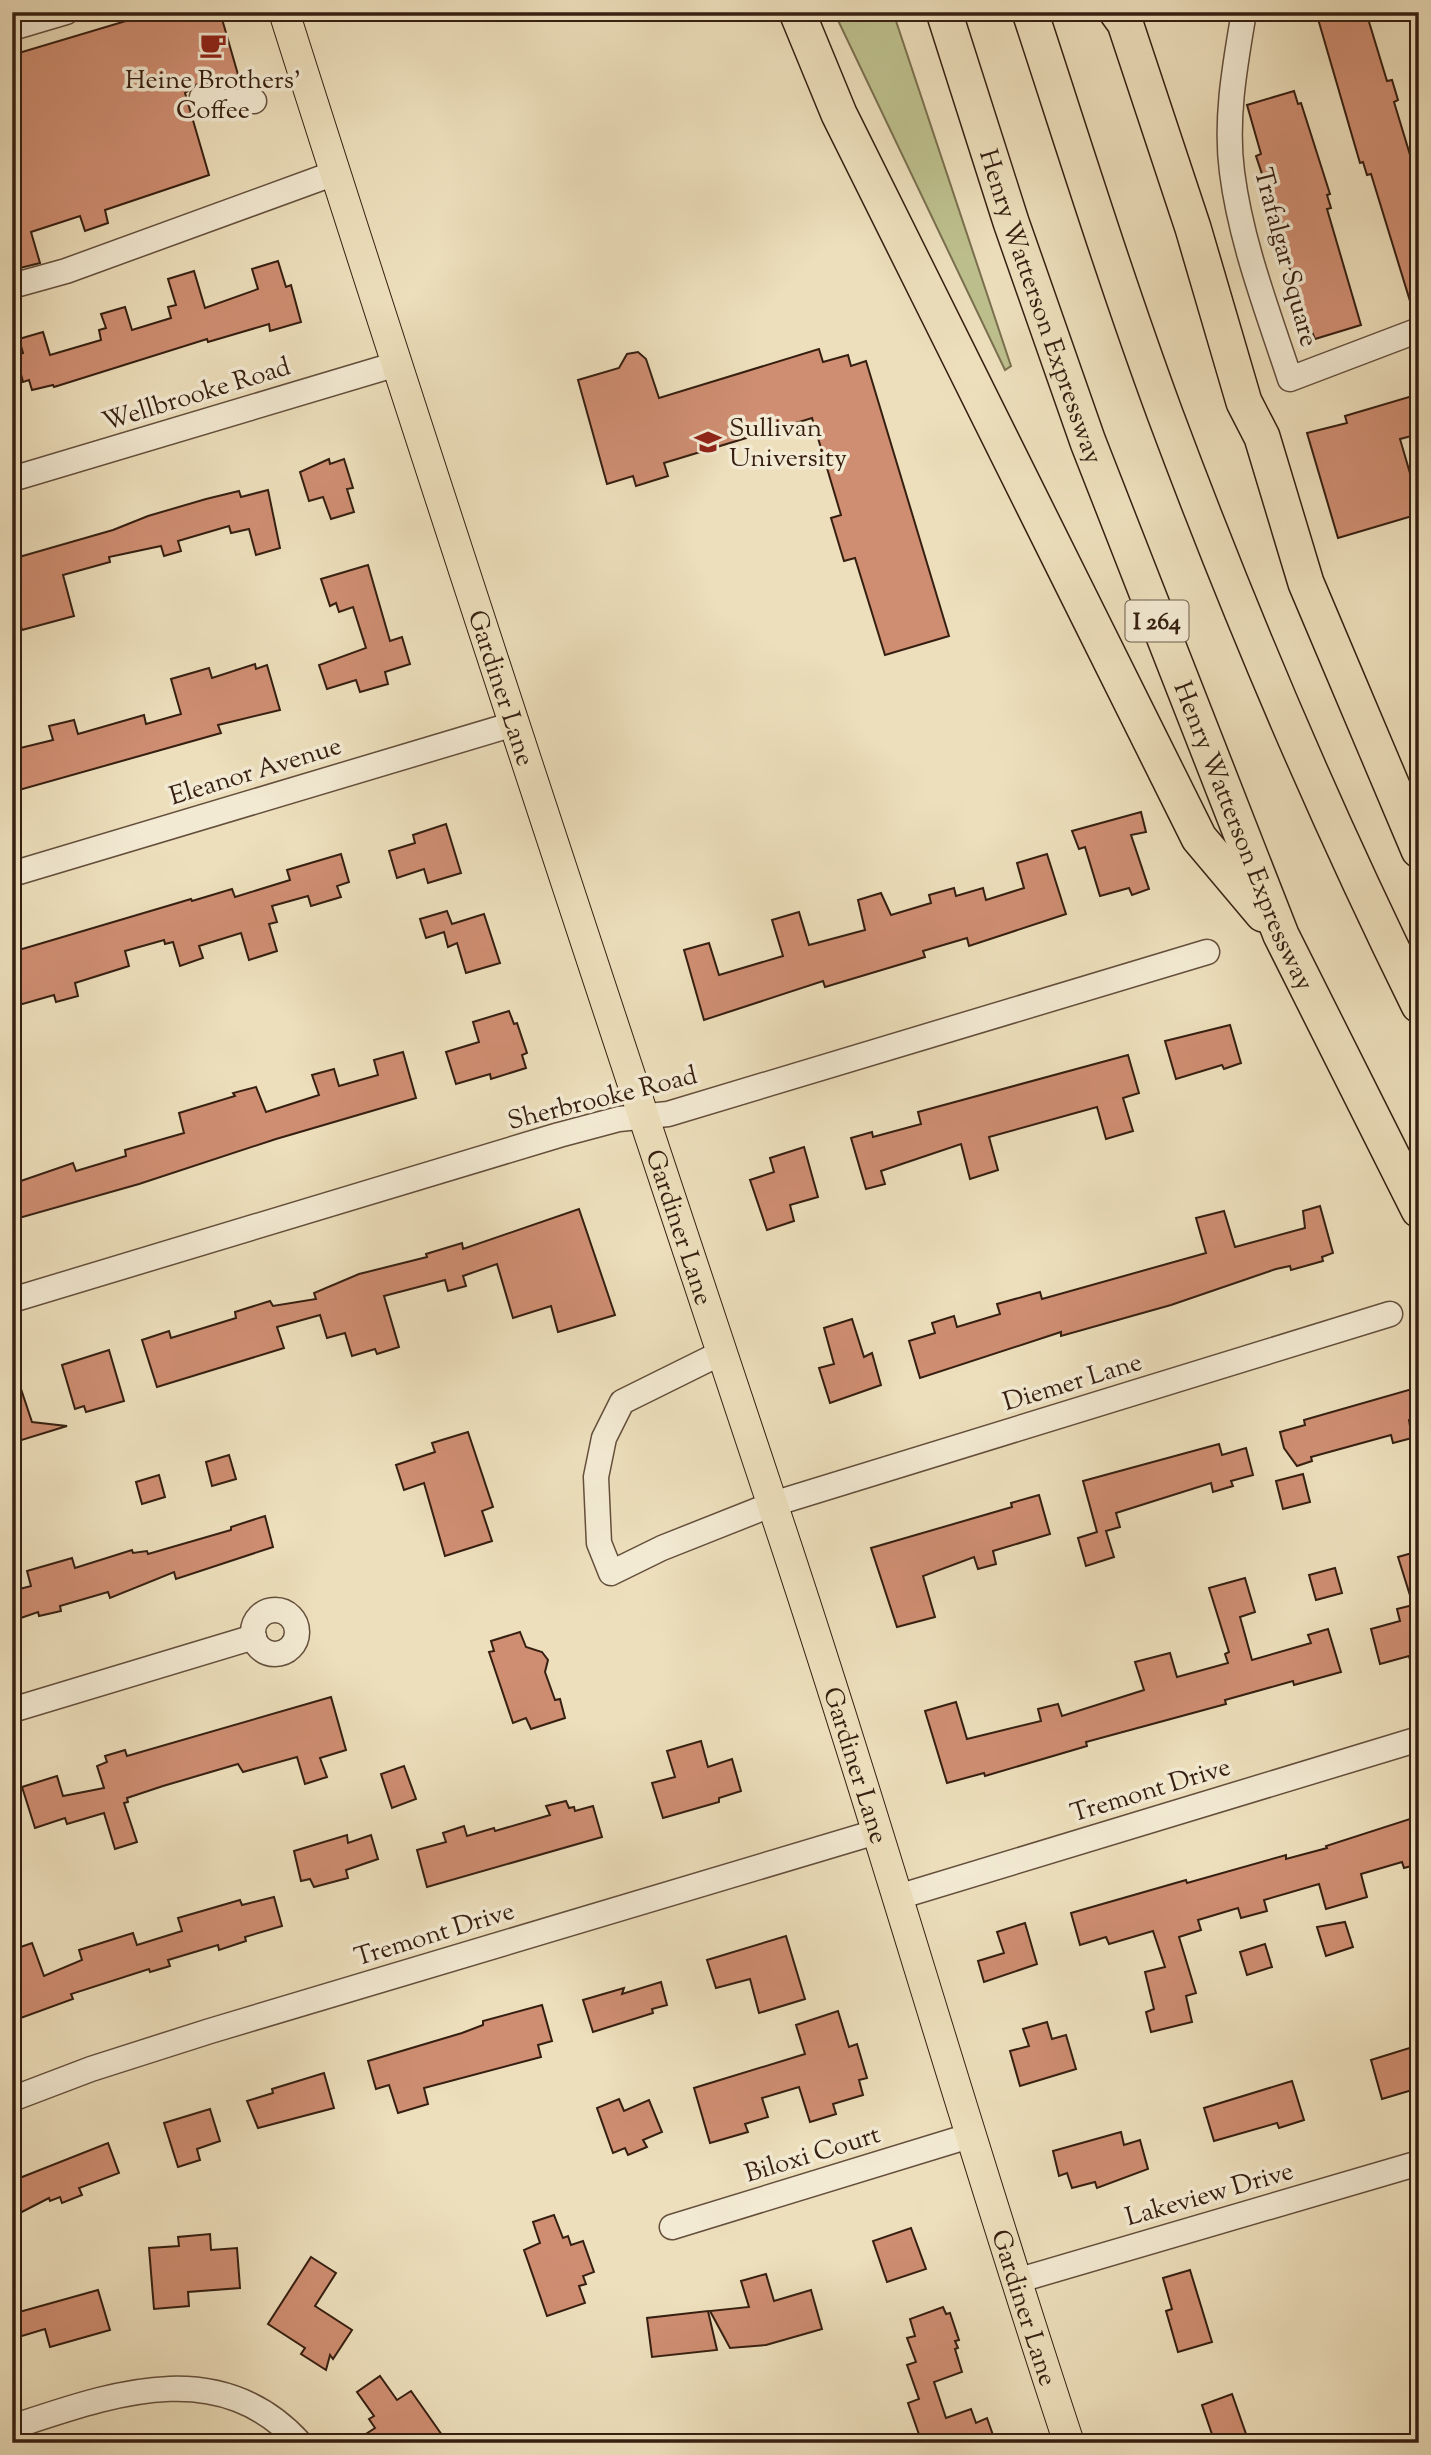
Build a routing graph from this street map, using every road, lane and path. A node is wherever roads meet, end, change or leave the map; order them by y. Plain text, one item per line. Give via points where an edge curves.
1 (66, 12) edge
2 (284, 12) edge
3 (772, 12) edge
4 (797, 12) edge
5 (944, 12) edge
6 (1030, 12) edge
7 (1244, 12) edge
8 (1123, 16) edge
9 (12, 28) edge
10 (202, 97) dead end
11 (254, 101) dead end
12 (839, 114) junction
13 (335, 173) junction
14 (12, 286) edge
15 (1419, 330) edge
16 (397, 364) junction
17 (12, 479) edge
18 (514, 724) junction
19 (1419, 850) edge
20 (12, 874) edge
21 (1281, 935) junction
22 (1207, 952) dead end
23 (1419, 1005) edge
24 (642, 1116) junction
25 (1419, 1210) edge
26 (12, 1300) edge
27 (1390, 1314) dead end
28 (721, 1353) junction
29 (773, 1504) junction
30 (254, 1637) dead end
31 (12, 1710) edge
32 (1419, 1739) edge
33 (876, 1832) junction
34 (898, 1897) junction
35 (12, 2099) edge
36 (969, 2136) junction
37 (1419, 2163) edge
38 (672, 2227) dead end
39 (1016, 2281) junction
40 (12, 2427) edge
41 (300, 2443) edge
42 (1069, 2443) edge

1 - 9 street
2 - 13 main road, Gardiner Lane
3 - 12 highway via 815,100
4 - 12 highway
5 - 21 highway, Henry Watterson Expressway / I 264 via 1088,442
6 - 23 highway via 1165,413 1321,800
7 - 15 street, Trafalgar Square via 1229,131 1232,173 1250,256 1290,379
8 - 19 highway via 1306,583
10 - 11 street via 216,102
12 - 21 highway via 1199,838
13 - 14 street
13 - 16 main road, Gardiner Lane
16 - 17 street, Wellbrooke Road
16 - 18 main road, Gardiner Lane
18 - 20 street, Eleanor Avenue
18 - 24 main road, Gardiner Lane
21 - 25 highway, Henry Watterson Expressway / I 264
22 - 24 street, Sherbrooke Road via 668,1114
24 - 26 street, Sherbrooke Road via 559,1135
24 - 28 main road, Gardiner Lane
27 - 29 street, Diemer Lane
28 - 29 main road, Gardiner Lane
28 - 29 street, Diemer Lane via 622,1402 604,1438 596,1477 599,1543 611,1573
29 - 33 main road, Gardiner Lane
30 - 31 street
32 - 34 street, Tremont Drive
33 - 34 main road, Gardiner Lane
33 - 35 street, Tremont Drive via 196,2035
34 - 36 main road, Gardiner Lane
36 - 38 street, Biloxi Court
36 - 39 main road, Gardiner Lane
37 - 39 street, Lakeview Drive
39 - 42 main road, Gardiner Lane
40 - 41 street via 130,2392 174,2386 245,2402

